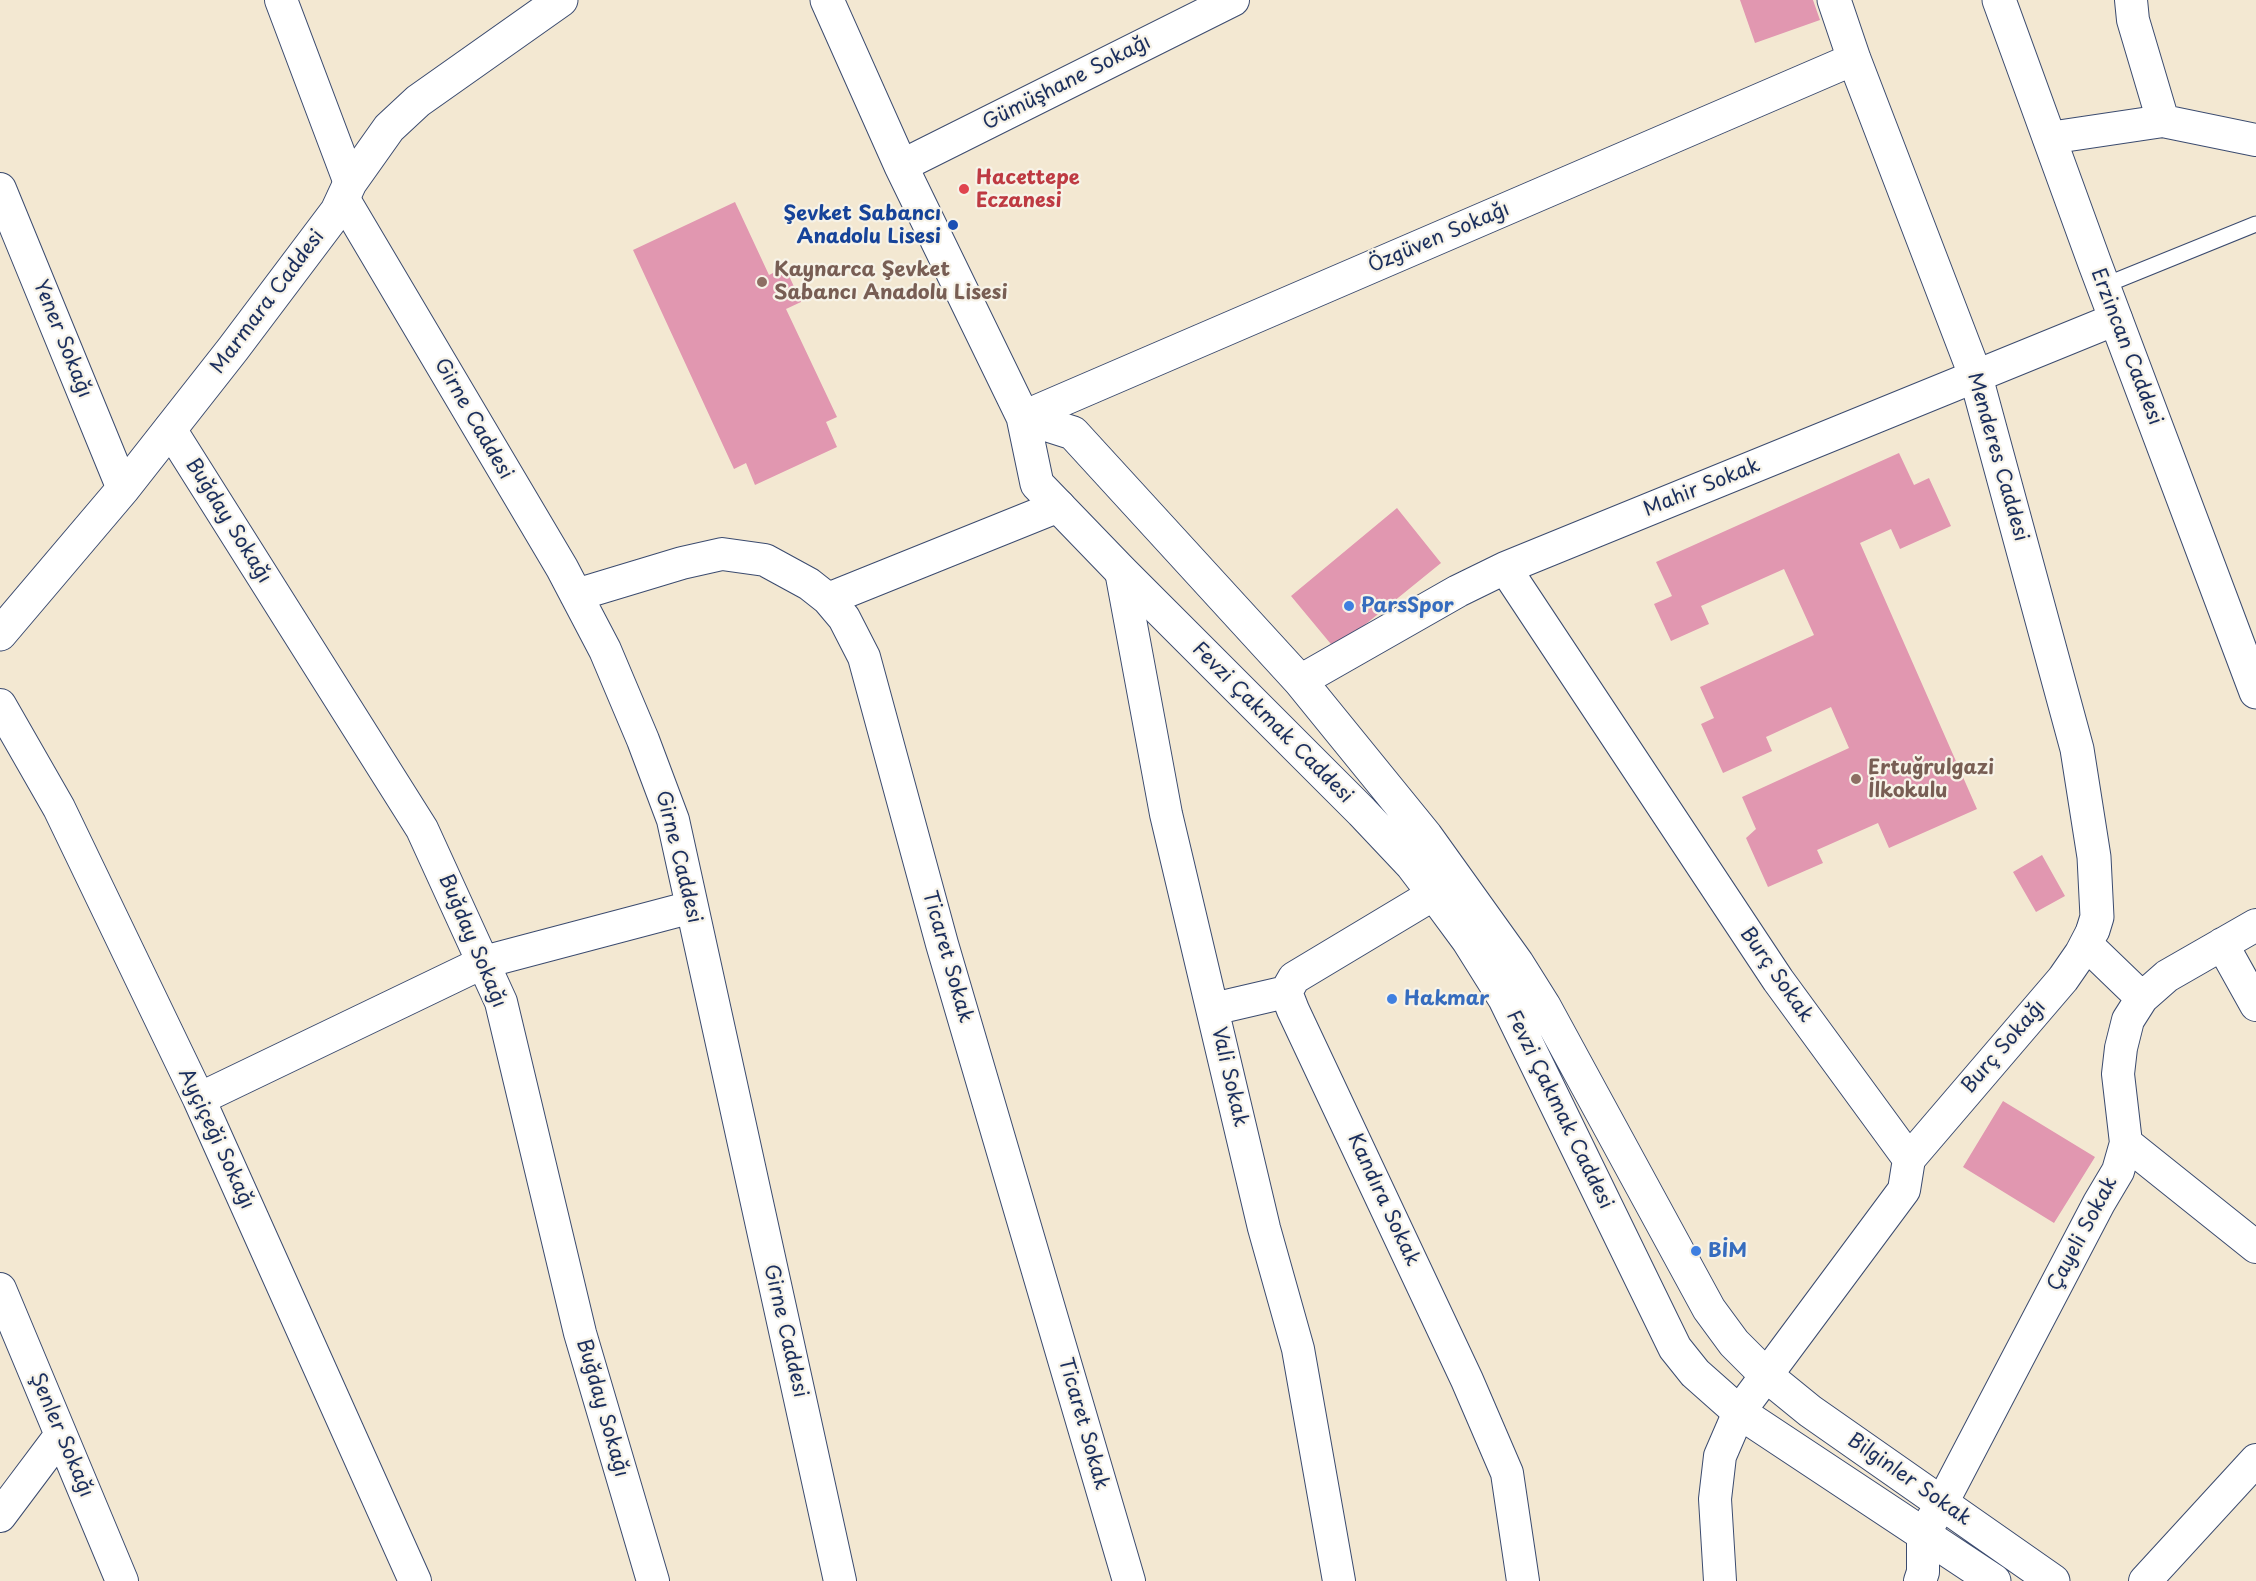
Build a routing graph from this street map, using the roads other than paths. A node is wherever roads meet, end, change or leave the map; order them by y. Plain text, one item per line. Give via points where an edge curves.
1 (281, 0) edge
2 (561, 0) edge
3 (827, 0) edge
4 (1233, 0) edge
5 (1834, 0) edge
6 (1999, 0) edge
7 (2132, 0) edge
8 (1854, 59) junction
9 (2163, 121) junction
10 (2049, 138) junction
11 (2256, 140) edge
12 (901, 166) junction
13 (0, 189) edge
14 (346, 190) junction
15 (2256, 224) edge
16 (2103, 286) junction
17 (2116, 320) junction
18 (1976, 377) junction
19 (1023, 417) junction
20 (170, 429) junction
21 (123, 489) junction
22 (1059, 506) junction
23 (1505, 568) junction
24 (1121, 572) junction
25 (576, 596) junction
26 (828, 599) junction
27 (0, 634) edge
28 (1300, 681) junction
29 (2256, 692) edge
30 (0, 705) edge
31 (1434, 894) junction
32 (692, 907) junction
33 (2256, 925) edge
34 (2089, 937) junction
35 (2222, 944) junction
36 (484, 962) junction
37 (1286, 992) junction
38 (2142, 998) junction
39 (2256, 1005) edge
40 (1213, 1009) junction
41 (199, 1099) junction
42 (2126, 1143) junction
43 (1909, 1159) junction
44 (2256, 1247) edge
45 (0, 1289) edge
46 (1767, 1376) junction
47 (1739, 1412) junction
48 (60, 1436) junction
49 (2256, 1460) edge
50 (1942, 1503) junction
51 (0, 1516) edge
52 (1923, 1535) junction
53 (122, 1581) edge
54 (415, 1581) edge
55 (653, 1581) edge
56 (840, 1581) edge
57 (1129, 1581) edge
58 (1339, 1581) edge
59 (1523, 1581) edge
60 (1720, 1581) edge
61 (1920, 1581) edge
62 (1994, 1581) edge
63 (2053, 1581) edge
64 (2145, 1581) edge

1 - 14 street, Girne Caddesi
2 - 14 street, Marmara Caddesi via 418,101 389,128
3 - 12 street, Fevzi Çakmak Caddesi
4 - 12 street, Gümüşhane Sokağı
5 - 8 street, Menderes Caddesi
6 - 10 street, Erzincan Caddesi
7 - 9 street via 2133,20
8 - 18 street, Menderes Caddesi
8 - 19 street, Özgüven Sokağı
9 - 10 street
9 - 11 street
10 - 16 street, Erzincan Caddesi
12 - 19 street, Fevzi Çakmak Caddesi
13 - 21 street, Yener Sokağı
14 - 20 street, Marmara Caddesi via 330,220
14 - 25 street, Girne Caddesi
15 - 16 lane
16 - 17 street, Erzincan Caddesi
17 - 18 street, Mahir Sokak
17 - 29 street, Erzincan Caddesi
18 - 23 street, Mahir Sokak
18 - 34 street, Menderes Caddesi via 2078,748 2095,868 2097,917
19 - 22 street, Fevzi Çakmak Caddesi via 1037,484
19 - 28 street, Fevzi Çakmak Caddesi via 1073,433
20 - 21 street, Marmara Caddesi
20 - 36 street, Buğday Sokağı via 422,829
21 - 27 street, Marmara Caddesi
22 - 24 street, Fevzi Çakmak Caddesi
22 - 26 street
23 - 28 street, Mahir Sokak
23 - 43 street, Burç Sokak via 1778,980
24 - 31 street, Fevzi Çakmak Caddesi via 1362,812
24 - 40 street, Vali Sokak via 1166,813
25 - 26 street, Ticaret Sokak via 722,554 765,560
25 - 32 street, Girne Caddesi via 644,740 673,820
26 - 57 street, Ticaret Sokak via 844,618 864,657 942,944
28 - 46 street, Fevzi Çakmak Caddesi via 1426,836 1517,963 1544,1005 1709,1308 1734,1343
30 - 41 street, Ayçiçeği Sokağı via 59,808
31 - 37 street via 1294,978
31 - 47 street, Fevzi Çakmak Caddesi via 1505,999 1675,1348 1695,1373
32 - 36 street
32 - 56 street, Girne Caddesi
33 - 35 street, Çayeli Sokak
34 - 38 street
34 - 43 street, Burç Sokağı via 2063,979
35 - 38 street, Çayeli Sokak via 2167,976
35 - 39 street
36 - 41 street
36 - 55 street, Buğday Sokağı via 501,1002 580,1333
37 - 40 street
37 - 59 street, Kandıra Sokak via 1508,1473
38 - 42 street, Çayeli Sokak via 2128,1020 2119,1065
40 - 58 street, Vali Sokak via 1264,1228 1298,1348
41 - 54 street, Ayçiçeği Sokağı
42 - 44 street
42 - 50 street, Çayeli Sokak via 2118,1171
43 - 46 street via 1904,1190
45 - 48 street, Şenler Sokağı
46 - 47 street
46 - 50 street, Bilginler Sokak via 1856,1445
47 - 52 street, Bilginler Sokak
47 - 60 street via 1720,1456 1714,1499
48 - 51 street
48 - 53 street, Şenler Sokağı
49 - 64 street
50 - 52 street, Çayeli Sokak
50 - 63 street, Bilginler Sokak
52 - 61 street
52 - 62 street, Bilginler Sokak

